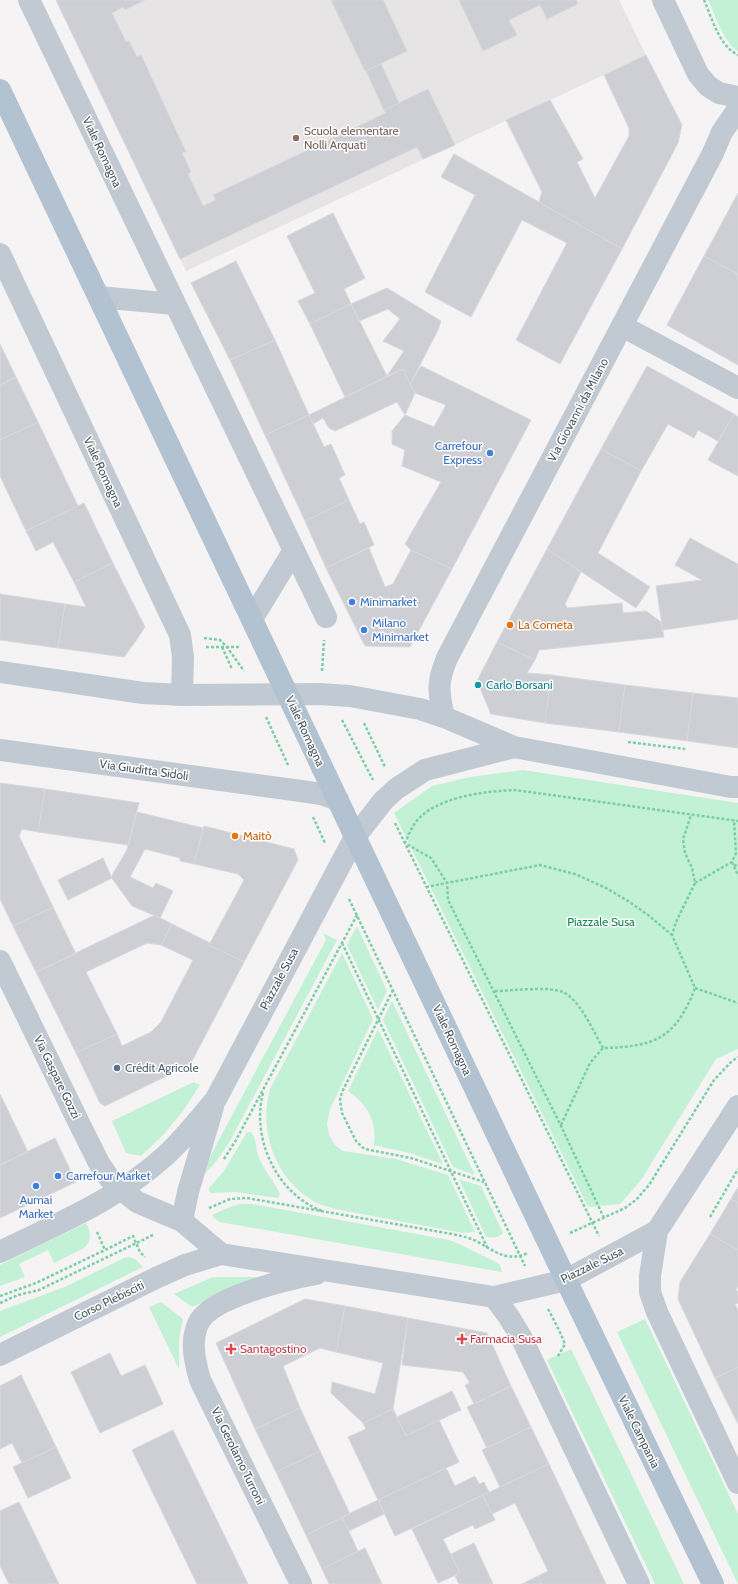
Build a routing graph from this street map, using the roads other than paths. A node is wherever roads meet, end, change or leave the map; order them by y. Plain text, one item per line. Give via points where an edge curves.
1 (29, 0) edge
2 (663, 0) edge
3 (0, 90) edge
4 (738, 97) edge
5 (738, 109) edge
6 (0, 254) edge
7 (99, 297) junction
8 (174, 304) junction
9 (622, 326) junction
10 (738, 388) edge
11 (294, 550) junction
12 (326, 618) road end
13 (252, 619) junction
14 (0, 672) edge
15 (182, 695) junction
16 (288, 695) junction
17 (444, 717) junction
18 (514, 747) junction
19 (0, 750) edge
20 (738, 787) edge
21 (338, 800) junction
22 (355, 837) junction
23 (0, 961) edge
24 (216, 1099) junction
25 (738, 1106) edge
26 (121, 1190) junction
27 (182, 1221) junction
28 (657, 1231) junction
29 (0, 1252) edge
30 (221, 1254) junction
31 (329, 1271) junction
32 (566, 1280) junction
33 (494, 1297) junction
34 (198, 1323) joint
35 (0, 1355) edge
36 (738, 1483) edge
37 (301, 1584) edge
38 (639, 1584) edge
39 (713, 1584) edge

1 - 8 street, Viale Romagna
2 - 4 street via 698,74 708,86 719,93
3 - 7 main road, Viale Romagna
5 - 9 street, Via Giovanni da Milano via 722,132
6 - 15 street, Viale Romagna via 180,635 183,657
7 - 8 street
7 - 13 main road, Viale Romagna
8 - 11 street, Viale Romagna
9 - 10 street
9 - 17 street, Via Giovanni da Milano via 447,658 438,684
11 - 12 street, Viale Romagna
11 - 13 street
13 - 16 main road, Viale Romagna
14 - 15 street via 143,693
15 - 16 street, Piazzale Susa
16 - 17 street, Piazzale Susa via 350,696 420,709
16 - 21 main road, Viale Romagna
17 - 18 street, Piazzale Susa
18 - 20 street, Piazzale Susa
18 - 22 street, Piazzale Susa via 425,770 383,801
19 - 21 street, Via Giuditta Sidoli via 294,790 321,794
21 - 22 main road, Viale Romagna
22 - 24 street, Piazzale Susa
22 - 32 main road, Viale Romagna
23 - 26 street, Via Gaspare Gozzi via 99,1163
24 - 26 street, Piazzale Susa via 166,1156
24 - 27 street, Piazzale Susa via 188,1192
25 - 28 street, Piazzale Susa
26 - 27 street via 138,1202
26 - 29 street via 87,1210
27 - 30 street
28 - 32 street, Piazzale Susa
28 - 36 street via 650,1292
30 - 31 street, Piazzale Susa
30 - 35 street, Corso Plebisciti via 185,1265 158,1277
31 - 33 street, Piazzale Susa
31 - 34 street, Piazzale Susa via 285,1280 221,1302
32 - 33 street, Piazzale Susa
32 - 39 main road, Viale Campania
33 - 38 street via 521,1338
34 - 37 street, Via Gerolamo Turroni via 193,1341 194,1360 200,1380

